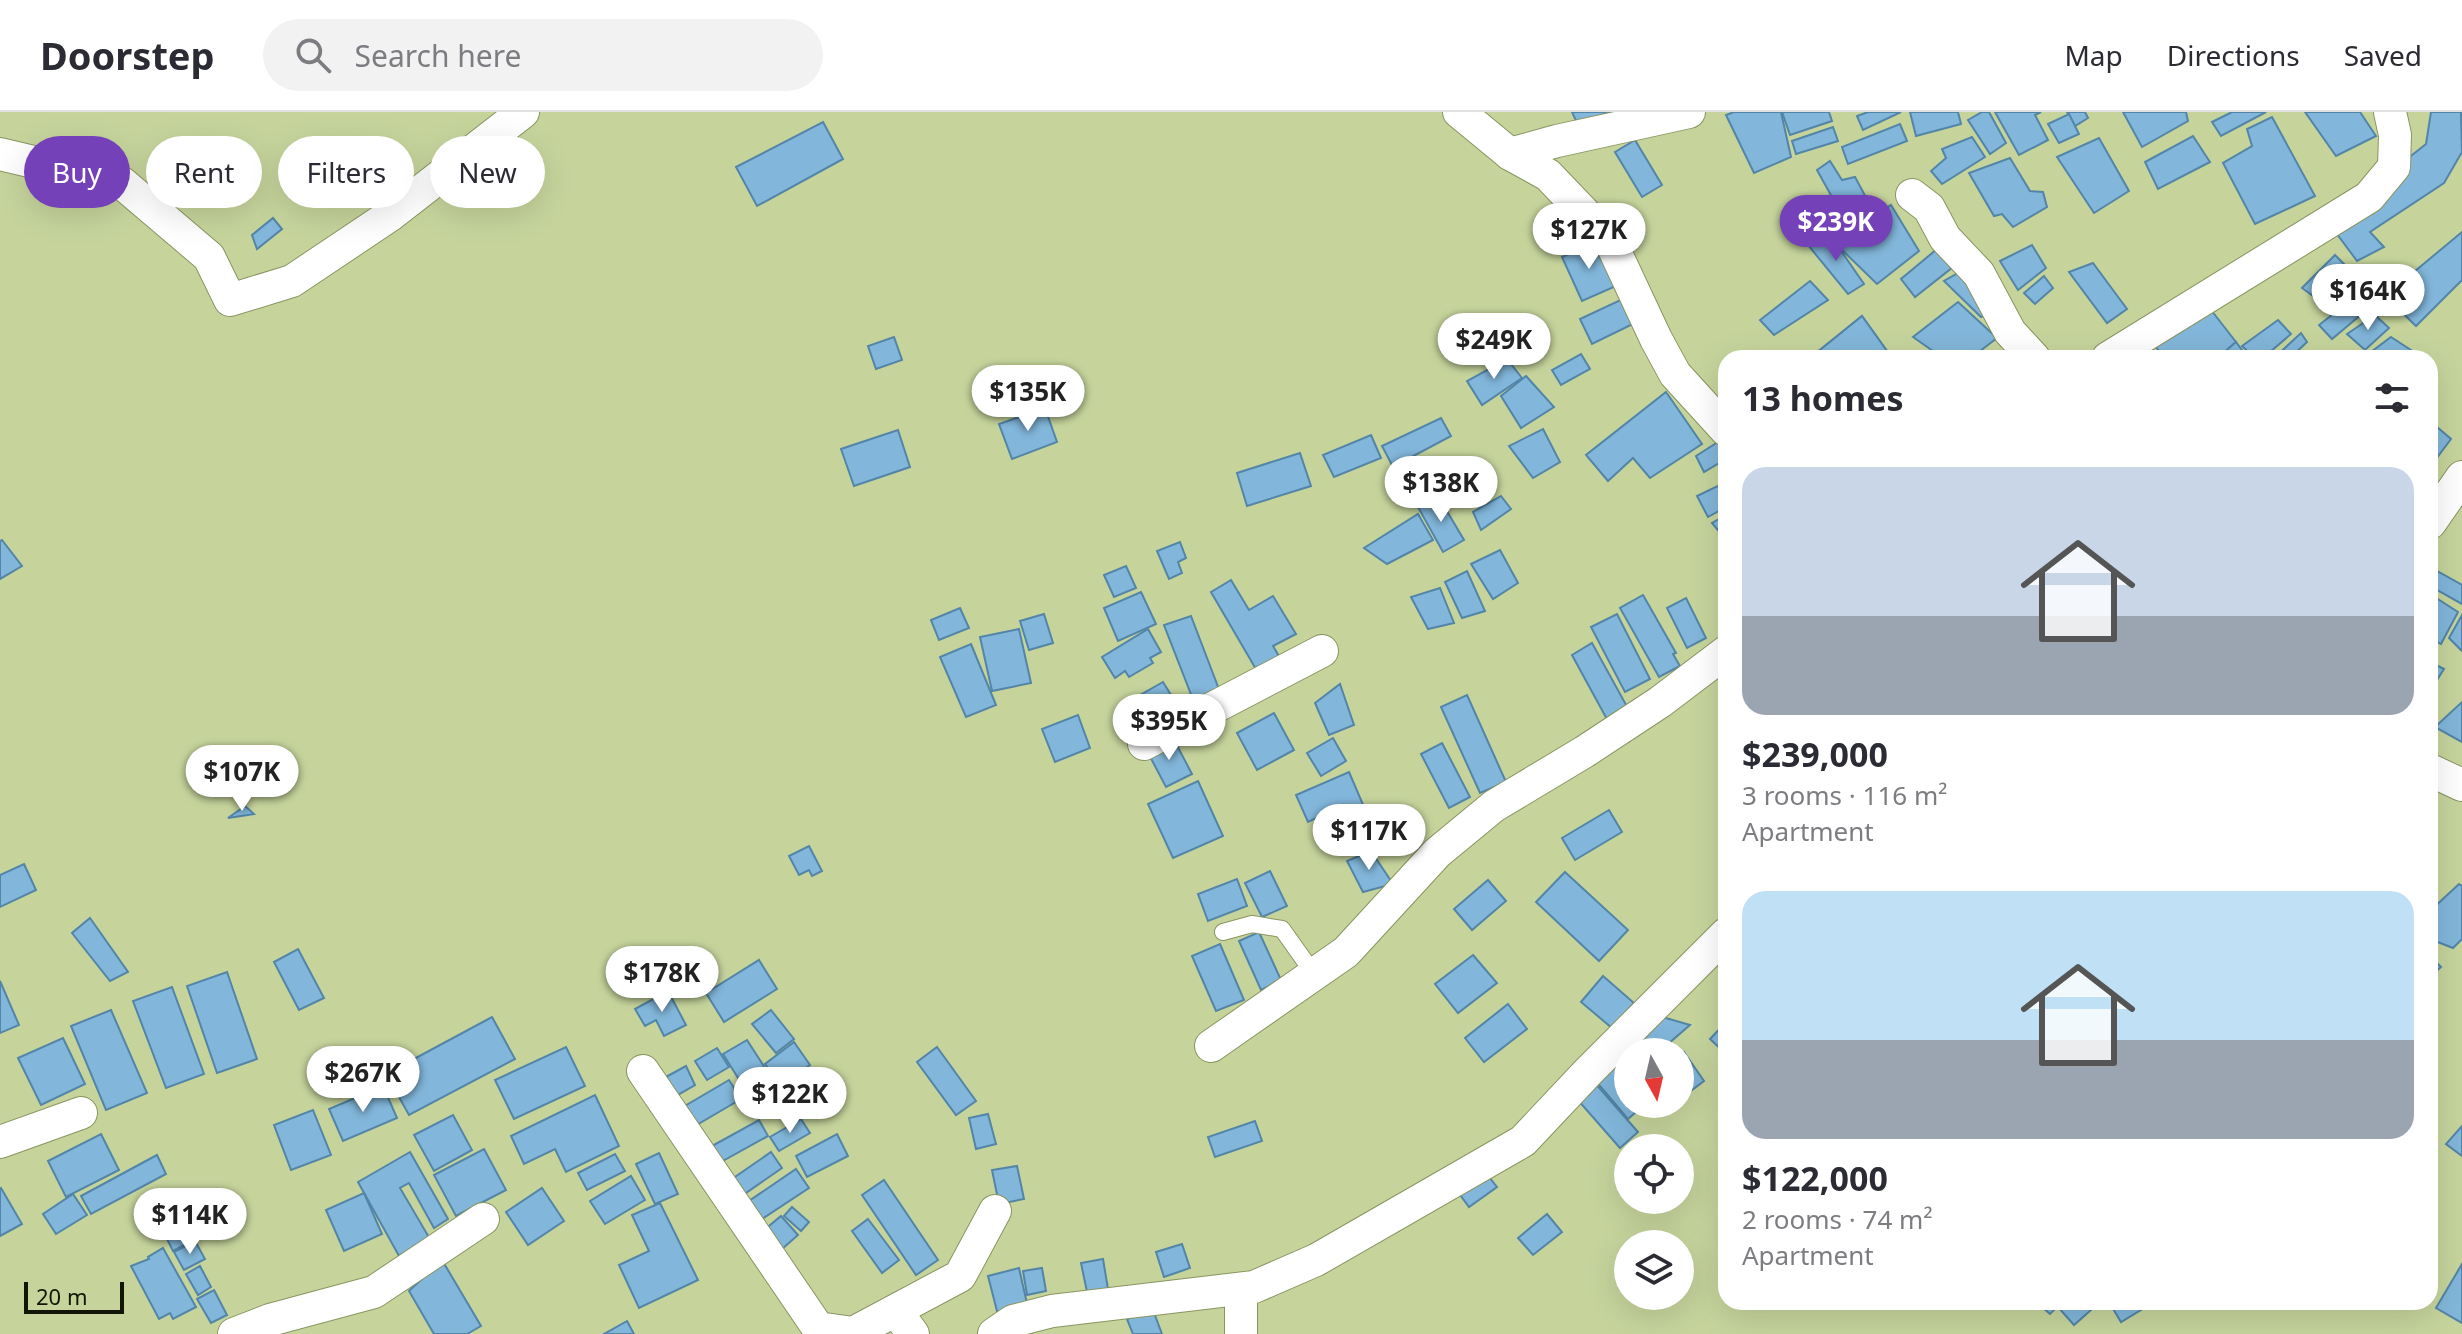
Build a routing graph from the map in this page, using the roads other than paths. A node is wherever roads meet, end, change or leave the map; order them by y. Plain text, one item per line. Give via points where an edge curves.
1 (523, 112) edge
2 (1459, 112) edge
3 (1689, 112) edge
4 (2390, 112) edge
5 (0, 154) edge
6 (1510, 154) junction
7 (1912, 195) dead end
8 (2027, 350) edge
9 (2133, 350) edge
10 (1718, 421) edge
11 (2462, 477) edge
12 (2438, 512) edge
13 (1322, 651) dead end
14 (1718, 658) edge
15 (1144, 744) dead end
16 (2438, 774) edge
17 (2462, 785) edge
18 (1223, 932) dead end
19 (1718, 942) edge
20 (1314, 974) junction
21 (1211, 1046) dead end
22 (643, 1071) dead end
23 (81, 1113) dead end
24 (4, 1132) edge
25 (995, 1211) dead end
26 (483, 1219) dead end
27 (1241, 1289) junction
28 (904, 1323) edge
29 (234, 1334) edge
30 (994, 1334) edge
31 (1241, 1334) edge

1 - 5 street via 389,216 292,281 230,300 209,257 122,183
2 - 6 street
3 - 6 street
4 - 9 street via 2394,167 2369,197
6 - 10 street via 1548,175 1613,247 1675,374
7 - 8 street via 1929,208 1945,238 1979,274 2010,332
11 - 12 street
13 - 15 street
14 - 20 street via 1660,702 1494,806 1437,853 1346,952
16 - 17 street
18 - 20 lane via 1252,924 1282,929
19 - 27 street via 1523,1141 1316,1260
20 - 21 street
22 - 28 street via 818,1328 853,1333
23 - 24 street
25 - 28 street via 960,1276
26 - 29 street via 374,1292
27 - 30 street via 1052,1311 1013,1321
27 - 31 street

